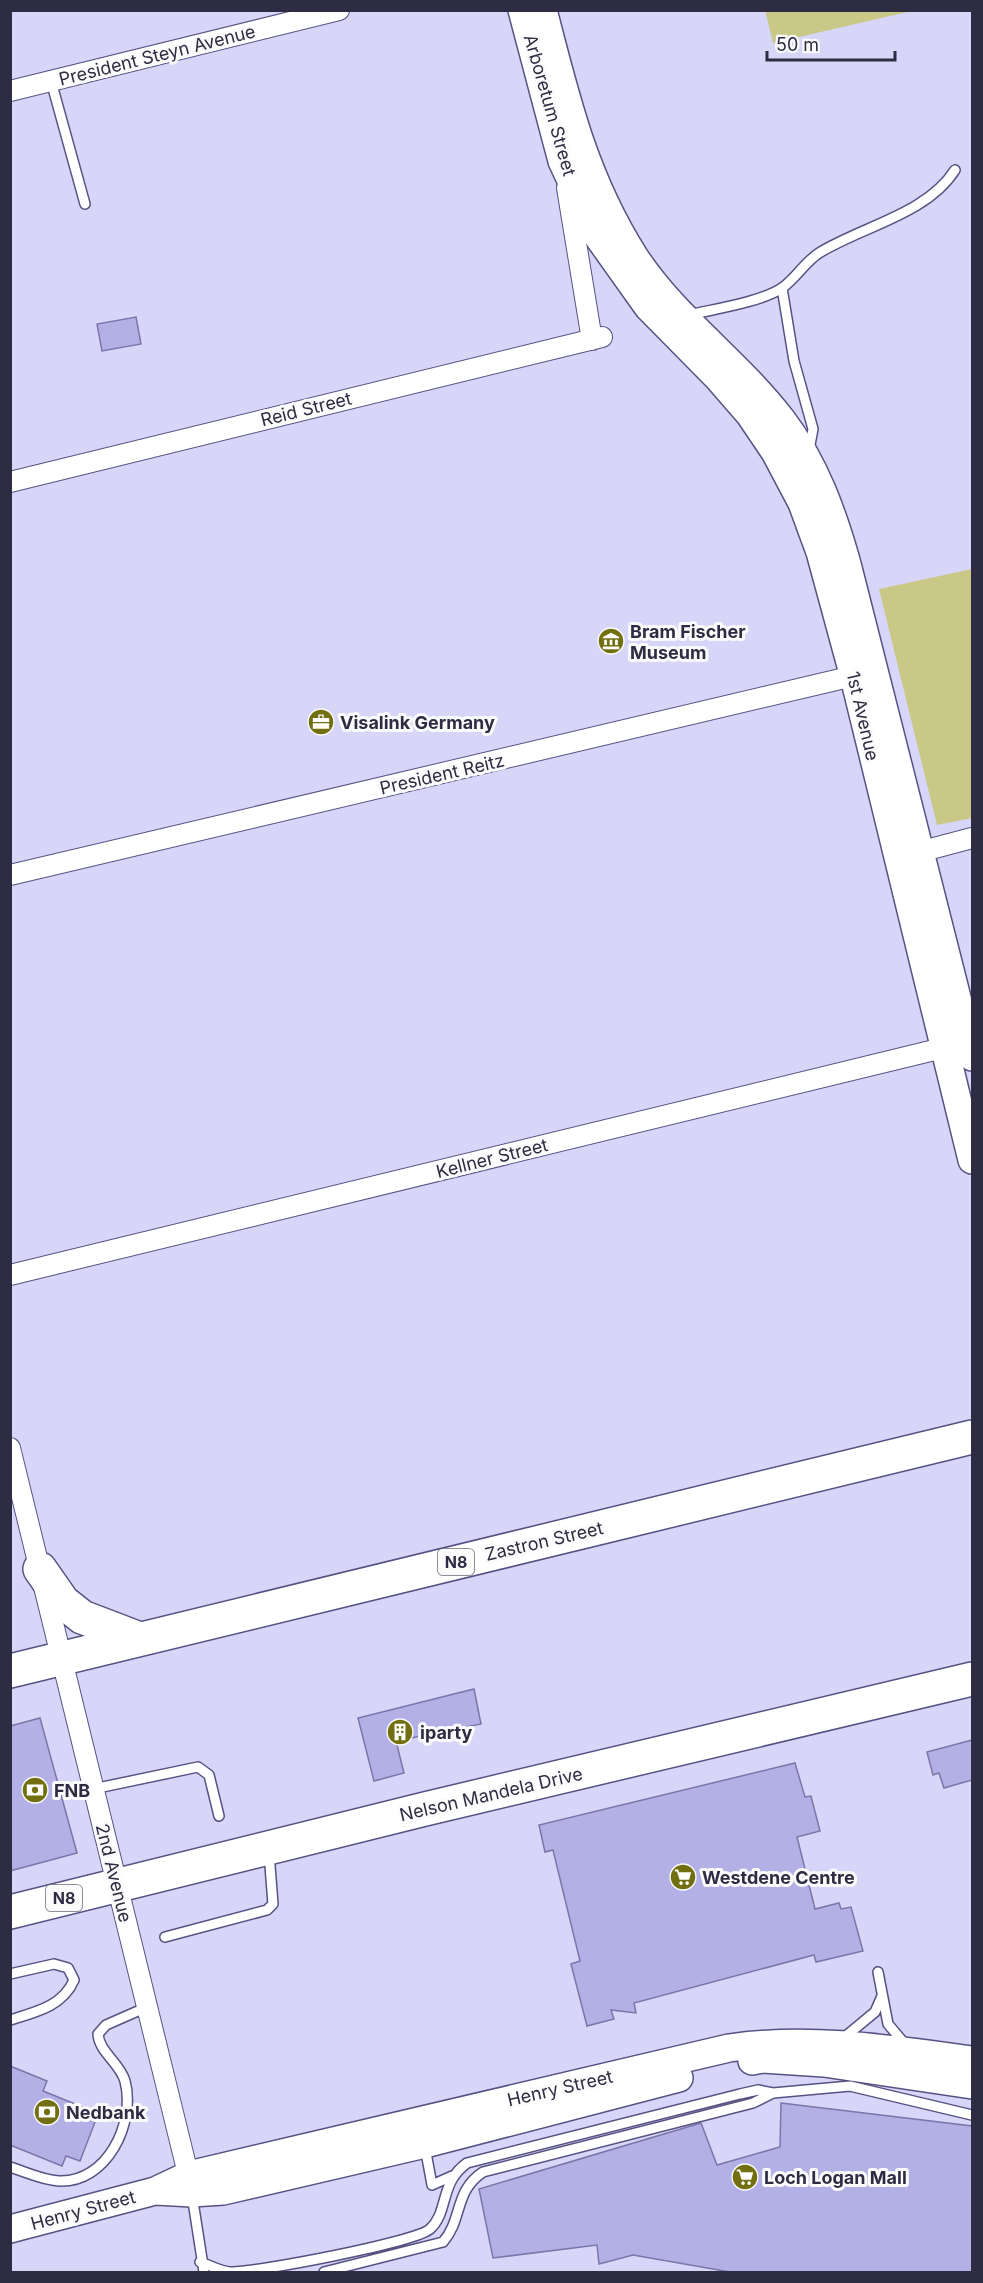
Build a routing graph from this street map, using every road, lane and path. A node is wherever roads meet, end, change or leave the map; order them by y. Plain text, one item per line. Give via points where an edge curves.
1 (339, 10) edge
2 (522, 10) edge
3 (543, 10) edge
4 (51, 81) junction
5 (10, 90) edge
6 (562, 161) junction
7 (955, 170) dead end
8 (85, 204) dead end
9 (782, 288) junction
10 (669, 317) junction
11 (803, 469) junction
12 (10, 482) edge
13 (864, 674) junction
14 (972, 838) edge
15 (908, 855) junction
16 (10, 875) edge
17 (965, 1047) edge
18 (972, 1160) edge
19 (10, 1275) edge
20 (972, 1437) edge
21 (10, 1448) edge
22 (40, 1569) junction
23 (137, 1638) junction
24 (62, 1658) junction
25 (10, 1671) edge
26 (972, 1679) edge
27 (93, 1789) junction
28 (219, 1816) dead end
29 (268, 1848) junction
30 (117, 1886) junction
31 (10, 1912) edge
32 (165, 1937) dead end
33 (878, 1972) dead end
34 (10, 1974) edge
35 (882, 1996) junction
36 (147, 2007) junction
37 (10, 2020) edge
38 (837, 2043) junction
39 (915, 2052) junction
40 (972, 2060) edge
41 (972, 2085) edge
42 (773, 2093) junction
43 (972, 2115) edge
44 (424, 2144) junction
45 (10, 2167) edge
46 (452, 2176) junction
47 (190, 2184) junction
48 (434, 2202) dead end
49 (438, 2214) junction
50 (10, 2229) edge
51 (201, 2262) junction
52 (204, 2272) edge
53 (324, 2272) edge

1 - 4 street, President Steyn Avenue
2 - 6 street, Arboretum Street
3 - 10 street, Arboretum Street via 570,116 597,189
4 - 5 street, President Steyn Avenue
4 - 8 lane
6 - 10 street, Arboretum Street via 596,234 622,274
6 - 12 street, Reid Street via 597,339
7 - 9 lane via 944,186 927,199 840,240 813,257
9 - 10 lane via 744,302
9 - 11 lane via 794,361 813,429
10 - 11 street, 1st Avenue via 750,383 783,421
11 - 13 street, 1st Avenue via 802,503
13 - 15 street, 1st Avenue
13 - 16 street, President Reitz
14 - 15 street
15 - 17 street, 1st Avenue
17 - 18 street, 1st Avenue
17 - 19 street, Kellner Street
20 - 23 highway, Zastron Street / N8
21 - 22 street, 2nd Avenue
22 - 23 highway via 63,1602 82,1617
22 - 24 street, 2nd Avenue
23 - 24 highway, Zastron Street / N8
24 - 25 highway, Zastron Street / N8
24 - 27 street, 2nd Avenue
26 - 29 highway, Nelson Mandela Drive / N8
27 - 28 lane via 198,1767 209,1775
27 - 30 street, 2nd Avenue
29 - 30 highway, Nelson Mandela Drive / N8
29 - 32 lane via 274,1896 267,1910
30 - 31 highway, Nelson Mandela Drive / N8
30 - 36 street, 2nd Avenue
33 - 35 lane
34 - 37 lane via 54,1964 68,1968 74,1980 69,1993 56,2003
35 - 38 lane via 875,2012
35 - 39 lane via 891,2030
36 - 45 lane via 106,2025 98,2034 99,2042 125,2081 127,2098 123,2128 109,2158 88,2174 60,2181
36 - 47 street, 2nd Avenue
38 - 39 street, Henry Street
38 - 47 street, Henry Street via 792,2042 729,2048
39 - 40 street, Henry Street
41 - 44 street, Henry Street via 846,2066 763,2059
42 - 43 lane via 850,2086
42 - 46 lane via 758,2090 740,2094 478,2160
42 - 53 lane via 753,2103 483,2172 470,2181 443,2242
44 - 46 lane via 432,2185
44 - 47 street, Henry Street via 223,2191
46 - 49 lane
47 - 50 street, Henry Street
47 - 51 lane
48 - 49 lane
49 - 51 lane via 432,2228 421,2235 366,2250 231,2272
51 - 52 lane

